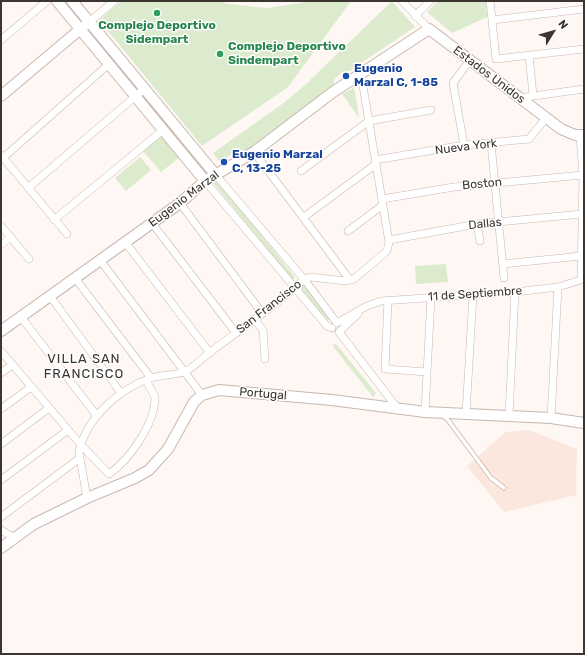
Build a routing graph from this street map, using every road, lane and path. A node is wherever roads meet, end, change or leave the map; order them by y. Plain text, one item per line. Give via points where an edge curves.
1 (47, 1) edge
2 (56, 1) edge
3 (72, 1) edge
4 (114, 1) edge
5 (402, 1) edge
6 (430, 1) edge
7 (490, 1) edge
8 (584, 10) edge
9 (415, 16) junction
10 (492, 20) junction
11 (89, 22) junction
12 (429, 29) junction
13 (80, 30) junction
14 (1, 40) edge
15 (584, 49) edge
16 (529, 55) junction
17 (470, 60) junction
18 (109, 64) junction
19 (361, 74) junction
20 (144, 89) junction
21 (584, 89) edge
22 (134, 95) junction
23 (533, 95) junction
24 (1, 96) edge
25 (519, 98) junction
26 (431, 110) dead end
27 (546, 118) junction
28 (369, 122) junction
29 (163, 130) junction
30 (582, 136) edge
31 (491, 143) junction
32 (464, 145) junction
33 (254, 152) junction
34 (2, 157) edge
35 (376, 162) junction
36 (301, 171) dead end
37 (215, 174) junction
38 (583, 175) junction
39 (205, 181) junction
40 (496, 183) junction
41 (28, 188) junction
42 (382, 202) junction
43 (180, 203) junction
44 (582, 214) junction
45 (304, 217) junction
46 (54, 220) junction
47 (152, 223) junction
48 (499, 223) junction
49 (477, 224) junction
50 (1, 226) edge
51 (348, 231) dead end
52 (67, 234) dead end
53 (11, 237) junction
54 (389, 240) junction
55 (480, 241) dead end
56 (125, 242) junction
57 (1, 245) edge
58 (581, 256) junction
59 (29, 259) dead end
60 (100, 260) junction
61 (502, 264) junction
62 (76, 278) junction
63 (504, 278) dead end
64 (304, 279) junction
65 (583, 279) edge
66 (350, 280) junction
67 (295, 288) junction
68 (558, 288) junction
69 (515, 292) junction
70 (473, 295) junction
71 (50, 296) junction
72 (431, 297) junction
73 (388, 300) junction
74 (365, 307) junction
75 (262, 312) junction
76 (21, 317) junction
77 (254, 319) junction
78 (334, 325) junction
79 (1, 331) edge
80 (340, 331) junction
81 (236, 333) junction
82 (1, 351) edge
83 (210, 353) junction
84 (265, 359) dead end
85 (12, 365) junction
86 (184, 372) junction
87 (427, 372) junction
88 (1, 373) edge
89 (148, 379) junction
90 (31, 387) junction
91 (122, 393) junction
92 (202, 395) junction
93 (49, 408) junction
94 (1, 409) edge
95 (398, 409) junction
96 (425, 412) junction
97 (438, 412) junction
98 (466, 414) junction
99 (97, 416) junction
100 (510, 416) junction
101 (551, 418) junction
102 (584, 423) edge
103 (68, 430) junction
104 (1, 444) edge
105 (81, 445) junction
106 (80, 458) junction
107 (1, 480) edge
108 (504, 488) dead end
109 (87, 498) junction
110 (1, 517) edge
111 (1, 530) edge
112 (14, 538) junction
113 (1, 548) edge

1 - 14 street
2 - 13 main road
3 - 11 main road
4 - 11 street
5 - 9 street, Estados Unidos
6 - 9 street
7 - 10 street
8 - 10 street
9 - 12 street, Estados Unidos
10 - 16 street via 496,59
11 - 13 main road
11 - 20 main road
12 - 17 main road, Estados Unidos
12 - 19 main road, Eugenio Marzal
13 - 18 main road
13 - 24 main road
15 - 16 street
16 - 23 street
17 - 25 main road, Estados Unidos
17 - 32 street via 453,83
18 - 22 main road
18 - 34 street
19 - 28 street
19 - 33 main road, Eugenio Marzal
20 - 22 street
20 - 37 main road
21 - 23 street
22 - 29 main road
22 - 41 street
23 - 25 street
25 - 27 main road, Estados Unidos
26 - 28 street
27 - 30 main road, Estados Unidos via 566,132
27 - 31 street, Nueva York via 529,139
28 - 35 street
28 - 36 street
29 - 39 main road
29 - 46 street
30 - 38 street
31 - 32 street, Nueva York
31 - 40 street
32 - 35 street, Nueva York
33 - 37 main road, Eugenio Marzal
33 - 45 street
34 - 41 street
35 - 42 street
35 - 45 street, Nueva York
37 - 39 main road, Eugenio Marzal
37 - 64 street
38 - 40 street, Boston
38 - 44 street
39 - 43 main road, Eugenio Marzal
39 - 67 street
40 - 42 street, Boston via 454,187
40 - 48 street
41 - 46 street
42 - 51 street, Boston
42 - 54 street
43 - 47 main road, Eugenio Marzal
43 - 75 street
44 - 48 street, Dallas
44 - 58 street
45 - 66 street
46 - 52 street
47 - 56 main road, Eugenio Marzal
47 - 81 street
48 - 49 street, Dallas
48 - 61 street
49 - 54 street, Dallas
49 - 55 street
50 - 53 street
53 - 57 street
53 - 59 street
54 - 66 street via 387,251
56 - 60 main road, Eugenio Marzal
56 - 83 street
58 - 61 street
58 - 65 street
60 - 62 main road, Eugenio Marzal
60 - 86 street
61 - 63 street
62 - 71 main road, Eugenio Marzal
62 - 89 street
64 - 66 street, San Francisco via 311,277
64 - 67 street, San Francisco
64 - 78 street
65 - 68 street, 11 de Septiembre
67 - 75 street, San Francisco
67 - 78 street via 327,326
68 - 69 street, 11 de Septiembre
68 - 101 street
69 - 70 street, 11 de Septiembre
69 - 100 street
70 - 72 street, 11 de Septiembre
70 - 98 street
71 - 76 main road, Eugenio Marzal
71 - 91 street
72 - 73 street, 11 de Septiembre
72 - 87 street
73 - 74 street, 11 de Septiembre
73 - 87 street via 385,369
74 - 78 street, 11 de Septiembre
74 - 80 street, 11 de Septiembre
75 - 77 street, San Francisco
76 - 79 main road, Eugenio Marzal
76 - 99 street
77 - 81 street, San Francisco
77 - 84 street via 263,330
78 - 80 street via 334,332
80 - 95 street
81 - 83 street, San Francisco
82 - 85 street
83 - 86 street, San Francisco
85 - 88 street
85 - 90 street
86 - 89 street, San Francisco
86 - 92 street
87 - 96 street
89 - 91 street, San Francisco
89 - 105 street via 155,397 147,429 113,471 107,474
90 - 93 street
90 - 94 street
91 - 99 street, San Francisco
92 - 95 main road, Portugal via 219,390
92 - 109 main road via 194,402 168,449 155,465 135,478
93 - 103 street
93 - 104 street
95 - 96 main road, Portugal
96 - 97 main road, Portugal
97 - 98 main road, Portugal
97 - 108 lane via 448,420 491,478
98 - 100 main road, Portugal
99 - 105 street, San Francisco
100 - 101 main road, Portugal
101 - 102 main road, Portugal
103 - 105 street
103 - 107 street
105 - 106 street, San Francisco
106 - 109 street, San Francisco
106 - 110 street
109 - 112 main road via 34,524
111 - 112 street
112 - 113 main road

